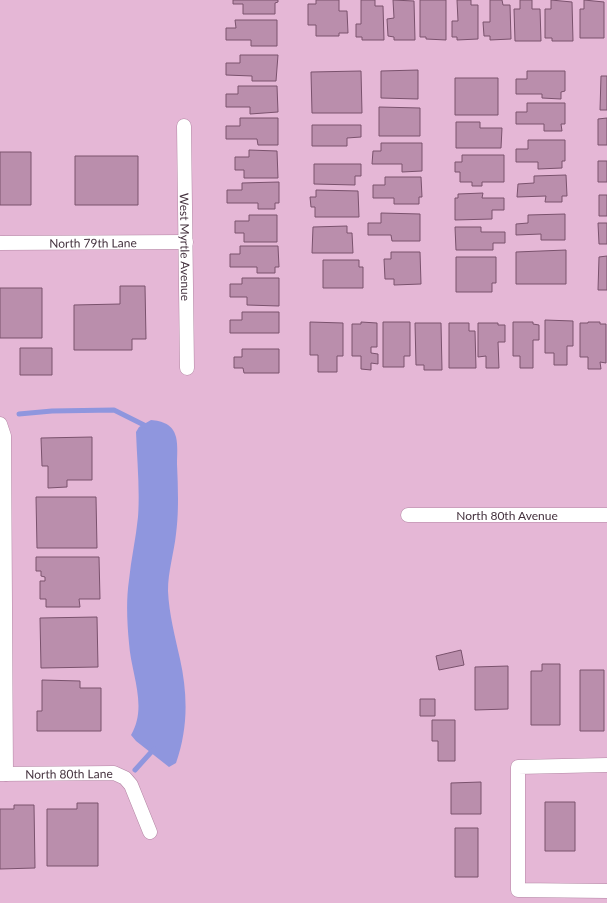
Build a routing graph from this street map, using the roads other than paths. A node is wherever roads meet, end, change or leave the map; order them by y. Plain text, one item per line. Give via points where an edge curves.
1 (184, 126) dead end
2 (186, 242) junction
3 (0, 243) edge
4 (187, 368) dead end
5 (0, 424) edge
6 (408, 515) dead end
7 (607, 515) edge
8 (607, 765) edge
9 (3, 774) edge
10 (150, 832) dead end
11 (607, 891) edge

1 - 2 street, West Myrtle Avenue
2 - 3 street, North 79th Lane
2 - 4 street, West Myrtle Avenue
5 - 9 street via 4,436
6 - 7 street, North 80th Avenue
8 - 11 street via 518,767 518,890
9 - 10 street, North 80th Lane via 120,775 132,785

